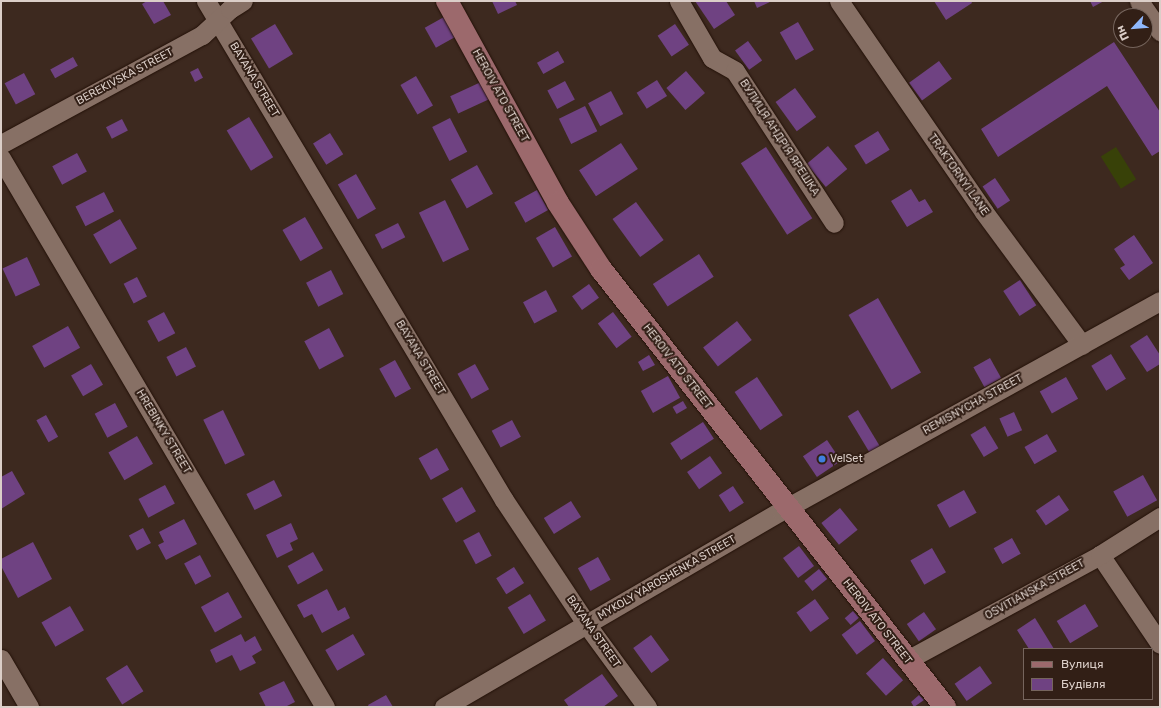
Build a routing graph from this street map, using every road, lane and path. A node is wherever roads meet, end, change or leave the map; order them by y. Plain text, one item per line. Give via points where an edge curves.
1 (206, 1) edge
2 (243, 1) edge
3 (447, 1) edge
4 (679, 1) edge
5 (840, 1) edge
6 (1139, 1) edge
7 (218, 21) junction
8 (1160, 31) edge
9 (1, 144) edge
10 (1, 158) edge
11 (834, 223) dead end
12 (1160, 301) edge
13 (1082, 345) junction
14 (786, 508) junction
15 (1160, 517) edge
16 (1100, 555) junction
17 (587, 625) junction
18 (1160, 644) edge
19 (1, 659) edge
20 (907, 660) junction
21 (29, 706) edge
22 (325, 707) edge
23 (444, 707) edge
24 (647, 707) edge
25 (945, 707) edge

1 - 7 street, BAYANA STREET
2 - 7 street, BEREKIVSKA STREET
3 - 14 street, HEROIV ATO STREET via 558,203 602,269
4 - 11 street, ВУЛИЦЯ АНДРІЯ ЯРЕШКА via 712,58 736,71
5 - 13 street, TRAKTORNYI LANE via 984,212
6 - 8 street
7 - 9 street, BEREKIVSKA STREET via 202,35
7 - 17 street, BAYANA STREET via 504,500
10 - 22 street, HREBINKY STREET
12 - 13 street, REMISNYCHA STREET
13 - 14 street, REMISNYCHA STREET
14 - 17 street, MYKOLY YAROSHENKA STREET
14 - 20 street, HEROIV ATO STREET
15 - 16 street, OSVITIANSKA STREET
16 - 18 street
16 - 20 street, OSVITIANSKA STREET
17 - 23 street, MYKOLY YAROSHENKA STREET
17 - 24 street, BAYANA STREET
19 - 21 street
20 - 25 street, HEROIV ATO STREET

